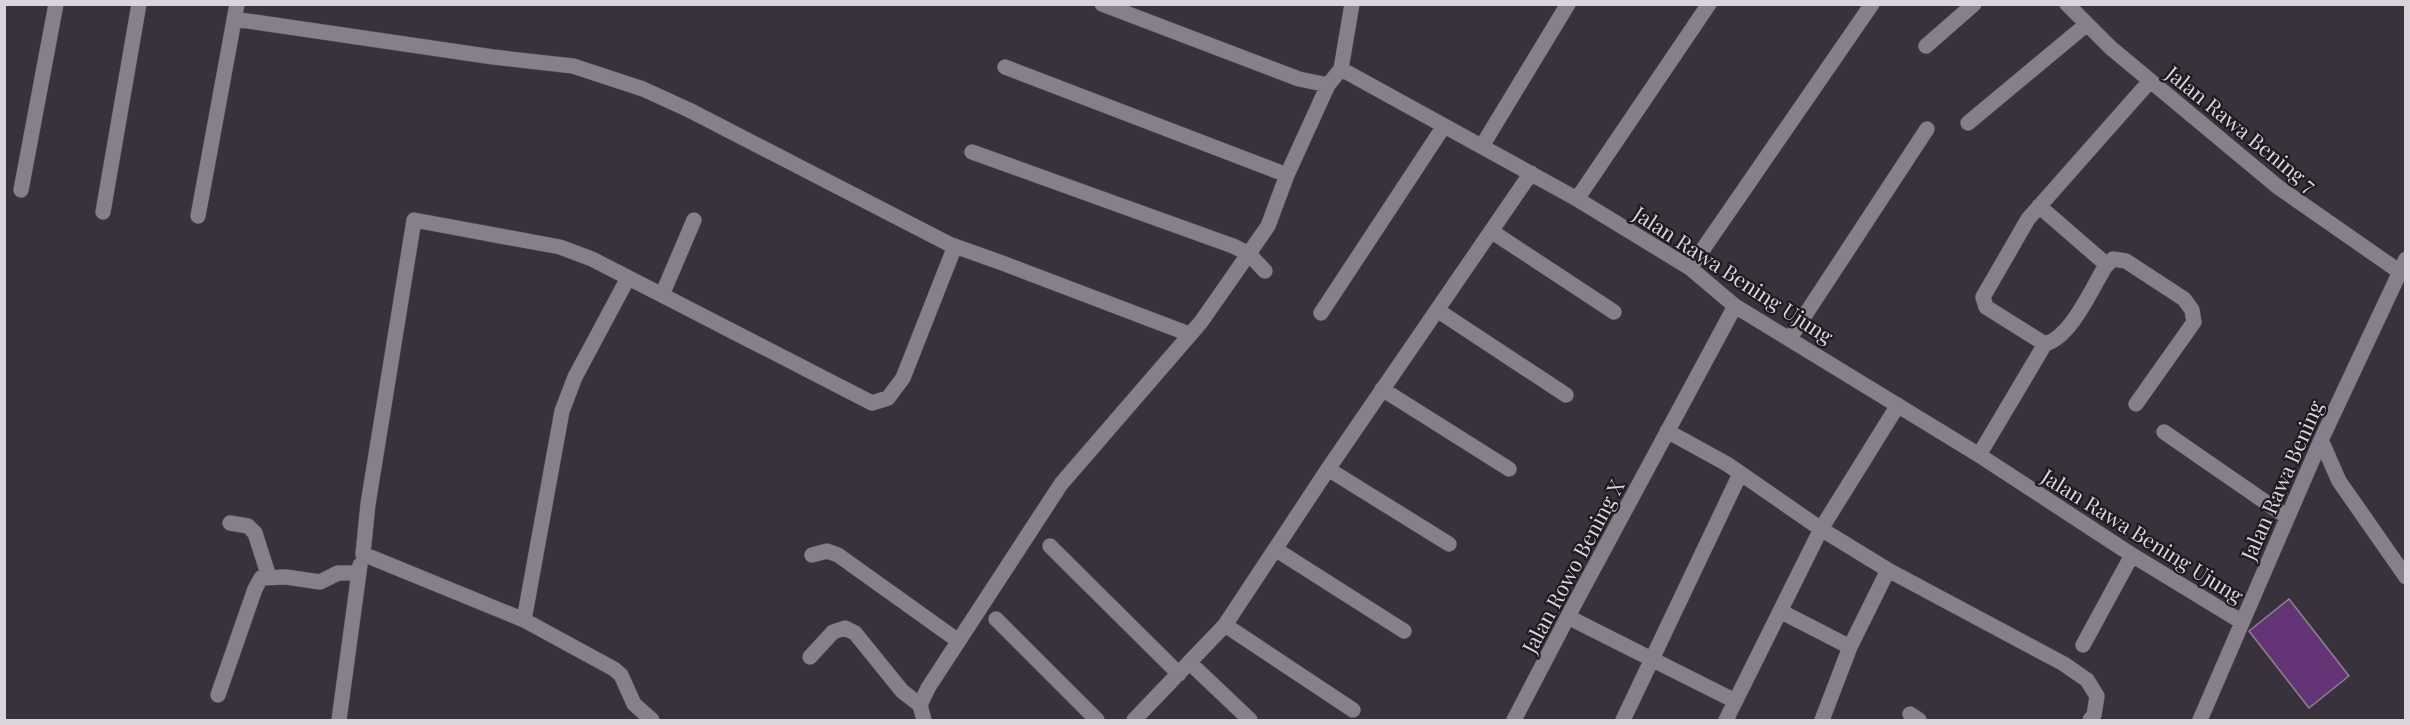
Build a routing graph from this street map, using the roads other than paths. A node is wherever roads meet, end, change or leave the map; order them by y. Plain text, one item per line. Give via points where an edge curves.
1 (56, 4) edge
2 (139, 4) edge
3 (1102, 4) edge
4 (1352, 4) edge
5 (1568, 4) edge
6 (1709, 4) edge
7 (1872, 4) edge
8 (1974, 4) edge
9 (2067, 4) edge
10 (236, 12) edge
11 (2087, 24) junction
12 (1926, 46) dead end
13 (1005, 67) dead end
14 (1341, 69) junction
15 (2150, 81) junction
16 (1328, 85) junction
17 (1968, 123) dead end
18 (1444, 126) junction
19 (1927, 129) dead end
20 (1482, 147) junction
21 (972, 152) dead end
22 (1530, 173) junction
23 (1287, 175) junction
24 (21, 190) dead end
25 (1577, 199) junction
26 (2040, 206) junction
27 (103, 212) dead end
28 (198, 216) dead end
29 (694, 220) dead end
30 (1491, 231) junction
31 (955, 246) junction
32 (1249, 254) junction
33 (2107, 265) junction
34 (2403, 265) edge
35 (1690, 268) junction
36 (1265, 271) dead end
37 (628, 278) junction
38 (662, 295) junction
39 (1735, 306) junction
40 (1437, 310) junction
41 (1614, 312) dead end
42 (1321, 313) dead end
43 (1189, 334) junction
44 (1790, 338) junction
45 (2045, 344) junction
46 (1382, 389) junction
47 (1566, 395) dead end
48 (2136, 404) dead end
49 (1898, 405) junction
50 (1667, 431) junction
51 (2164, 432) dead end
52 (2321, 440) junction
53 (1979, 455) junction
54 (1328, 469) junction
55 (1509, 469) dead end
56 (1740, 474) junction
57 (2288, 517) junction
58 (230, 523) dead end
59 (1821, 529) junction
60 (1449, 544) dead end
61 (1050, 546) dead end
62 (1275, 549) junction
63 (363, 554) junction
64 (812, 555) dead end
65 (2132, 555) junction
66 (1888, 570) junction
67 (357, 573) junction
68 (269, 577) junction
69 (2406, 577) edge
70 (1780, 611) junction
71 (1568, 617) junction
72 (996, 619) dead end
73 (524, 620) junction
74 (2242, 622) junction
75 (1225, 625) junction
76 (1404, 631) dead end
77 (957, 640) junction
78 (2083, 645) dead end
79 (1850, 647) junction
80 (810, 657) dead end
81 (1652, 659) junction
82 (1184, 669) junction
83 (218, 695) dead end
84 (1735, 701) junction
85 (1353, 710) dead end
86 (922, 713) edge
87 (339, 720) edge
88 (651, 720) edge
89 (1097, 720) edge
90 (1134, 720) edge
91 (1250, 720) edge
92 (1514, 720) edge
93 (1623, 720) edge
94 (1726, 720) edge
95 (1822, 720) edge
96 (2090, 720) edge
97 (2200, 720) edge

1 - 24 street
2 - 27 street
3 - 16 street via 1299,79
4 - 14 street
5 - 20 street
6 - 25 street
7 - 35 street
8 - 12 street
9 - 11 street, Jalan Rawa Bening 7
10 - 28 street
10 - 31 street via 493,57 573,66 643,89 689,110
11 - 15 street, Jalan Rawa Bening 7
11 - 17 street
13 - 23 street
14 - 16 street
14 - 18 street, Jalan Rawa Bening Ujung
15 - 26 street
15 - 34 street, Jalan Rawa Bening 7 via 2278,187
16 - 23 street
18 - 20 street, Jalan Rawa Bening Ujung
18 - 42 street
19 - 44 street
20 - 22 street, Jalan Rawa Bening Ujung
21 - 32 street
22 - 25 street, Jalan Rawa Bening Ujung
22 - 30 street
23 - 32 street via 1269,226
25 - 35 street, Jalan Rawa Bening Ujung
26 - 33 street
26 - 45 street via 2028,219 1983,297 1986,307
29 - 38 street
30 - 40 street
30 - 41 street
31 - 38 street via 903,378 894,392 880,402 872,403
31 - 43 street
32 - 36 street
32 - 43 street
33 - 45 street via 2067,331
33 - 48 street via 2113,259 2126,261 2184,298 2192,310 2194,322
34 - 52 street, Jalan Rawa Bening
35 - 39 street, Jalan Rawa Bening Ujung
37 - 38 street
37 - 63 street via 560,247 414,220
37 - 73 street via 575,377 562,411
39 - 44 street, Jalan Rawa Bening Ujung
39 - 50 street, Jalan Rowo Bening X
40 - 46 street
40 - 47 street
43 - 77 street via 1061,484
44 - 49 street, Jalan Rawa Bening Ujung
45 - 53 street
46 - 54 street
46 - 55 street
49 - 53 street, Jalan Rawa Bening Ujung
49 - 59 street
50 - 56 street
50 - 71 street, Jalan Rowo Bening X
51 - 57 street
52 - 57 street, Jalan Rawa Bening
52 - 69 street via 2339,481
53 - 65 street, Jalan Rawa Bening Ujung
54 - 60 street
54 - 62 street
56 - 59 street
56 - 81 street
57 - 74 street, Jalan Rawa Bening
58 - 68 street via 248,526 255,532
59 - 66 street
59 - 70 street
61 - 82 street
62 - 75 street
62 - 76 street
63 - 67 street
63 - 73 street
64 - 77 street via 827,550 838,555
65 - 74 street, Jalan Rawa Bening Ujung
65 - 78 street
66 - 79 street
66 - 96 street via 2087,680 2097,696
67 - 68 street via 338,573 320,582
67 - 87 street
68 - 83 street via 261,578 255,589
70 - 79 street
70 - 84 street
71 - 81 street
71 - 92 street, Jalan Rowo Bening X
72 - 89 street
73 - 88 street via 614,669 621,675 634,704
74 - 97 street, Jalan Rawa Bening
75 - 82 street
75 - 85 street
77 - 86 street via 928,687
79 - 95 street
80 - 86 street via 833,632 845,628 855,633
81 - 84 street
81 - 93 street
82 - 90 street
82 - 91 street
84 - 94 street

